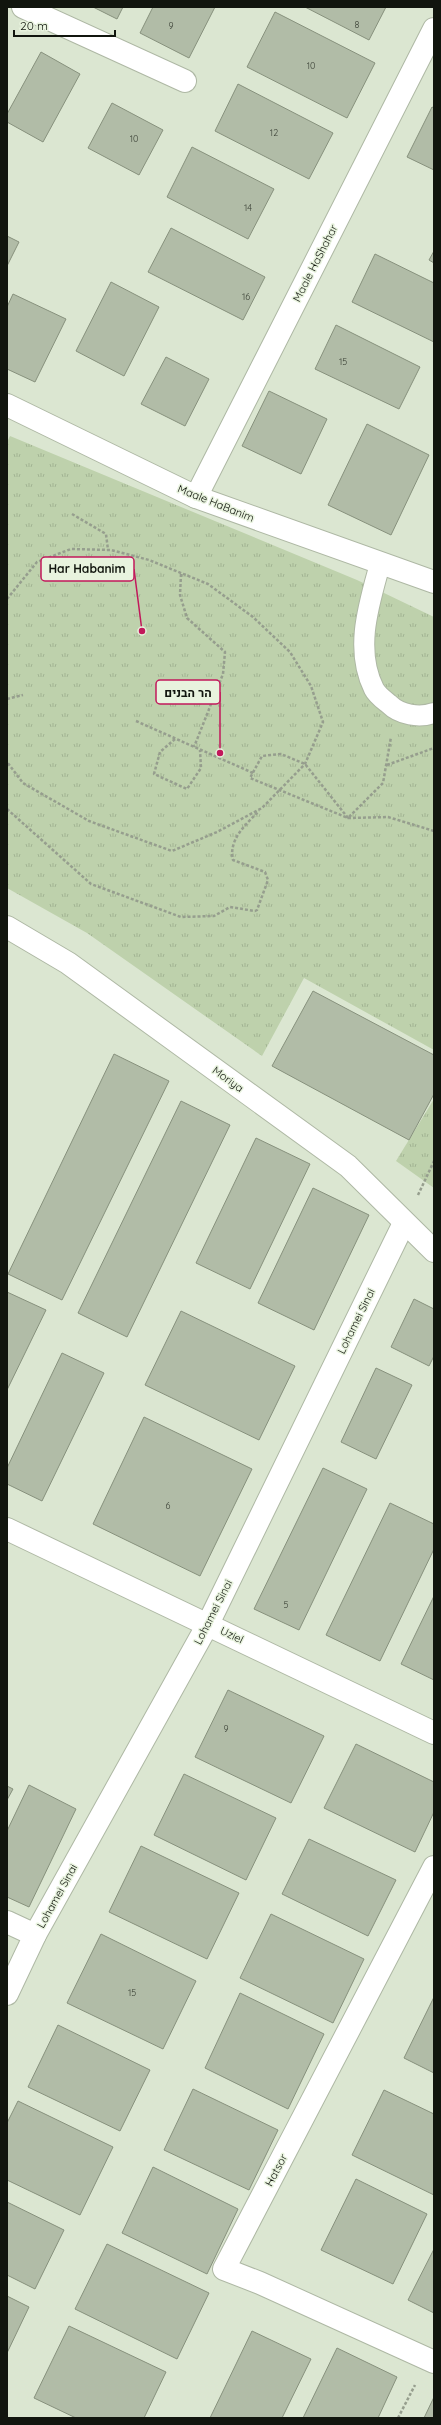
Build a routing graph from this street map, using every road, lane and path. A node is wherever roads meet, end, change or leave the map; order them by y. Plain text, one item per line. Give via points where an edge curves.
1 (23, 7) edge
2 (434, 29) edge
3 (185, 81) dead end
4 (7, 404) edge
5 (196, 497) junction
6 (72, 514) dead end
7 (108, 550) junction
8 (380, 564) junction
9 (181, 574) junction
10 (434, 582) edge
11 (7, 599) edge
12 (23, 695) dead end
13 (7, 698) edge
14 (396, 711) junction
15 (434, 713) edge
16 (136, 721) dead end
17 (175, 739) junction
18 (194, 747) junction
19 (434, 748) edge
20 (200, 750) junction
21 (7, 762) edge
22 (305, 764) junction
23 (386, 765) junction
24 (253, 773) junction
25 (279, 791) junction
26 (262, 808) junction
27 (7, 809) edge
28 (348, 818) junction
29 (434, 831) edge
30 (7, 927) edge
31 (434, 1160) edge
32 (404, 1223) junction
33 (434, 1251) edge
34 (7, 1529) edge
35 (208, 1624) junction
36 (434, 1733) edge
37 (434, 1867) edge
38 (7, 1922) edge
39 (35, 1935) junction
40 (7, 1994) edge
41 (431, 2360) edge
42 (398, 2418) edge

1 - 3 street
2 - 5 street, Maale HaShahar
4 - 5 street, Maale HaBanim
5 - 8 street, Maale HaBanim
6 - 7 path via 106,534
7 - 9 path via 149,560
7 - 11 path via 71,549 37,562
8 - 10 street, Maale HaBanim
8 - 14 lane via 365,622 364,660 374,690
9 - 18 path via 180,595 187,618 225,652 223,674
9 - 22 path via 208,584 253,617 290,652 311,686 322,722
12 - 13 path
14 - 15 lane via 424,717
14 - 23 path
16 - 17 path
17 - 18 path
17 - 20 path via 160,752 154,774 187,789 201,768
18 - 20 path
19 - 23 path
20 - 24 path
21 - 26 path via 23,783 88,822 172,851 217,832
22 - 24 path via 281,754 262,756
22 - 25 path
22 - 28 path
23 - 28 path via 383,783
24 - 25 path via 250,778
25 - 26 path
25 - 28 path
26 - 27 path via 240,830 231,851 233,860 265,872 268,880 258,910 230,907 214,916 181,917 91,884
28 - 29 path via 388,817
30 - 32 street, Moriya via 68,963 348,1166
31 - 32 path
32 - 33 street, Moriya
32 - 35 street, Lohamei Sinai
34 - 35 street, Uziel
35 - 36 street, Uziel
35 - 39 street, Lohamei Sinai
37 - 41 street, Hatsor via 224,2269
38 - 39 street
39 - 40 street, Lohamei Sinai
41 - 42 path

